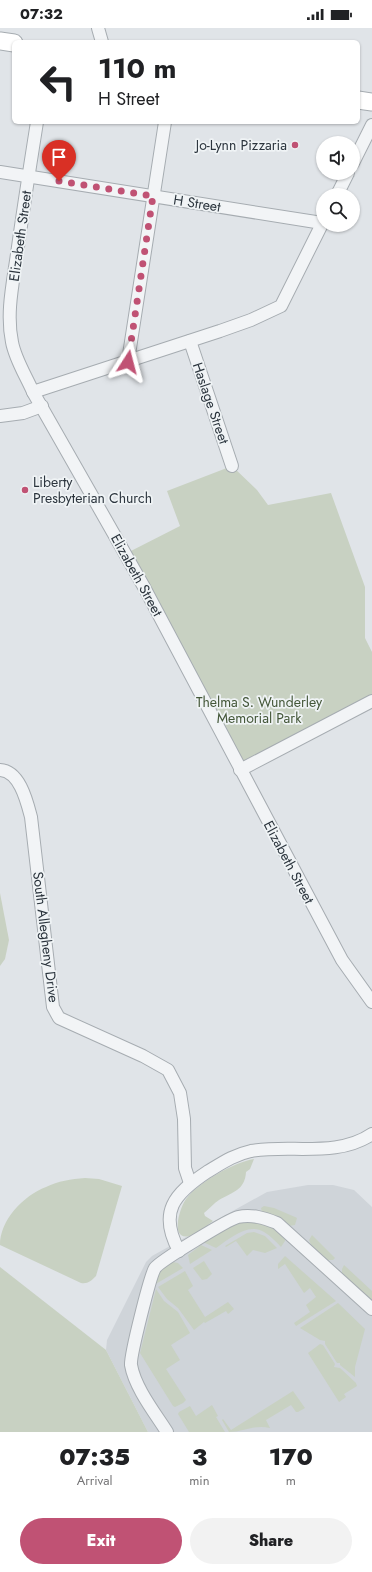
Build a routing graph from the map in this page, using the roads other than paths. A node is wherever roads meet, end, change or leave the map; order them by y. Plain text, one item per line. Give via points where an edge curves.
1 (98, 28) edge
2 (101, 40) edge
3 (0, 41) edge
4 (12, 43) edge
5 (360, 100) edge
6 (372, 102) edge
7 (37, 124) edge
8 (165, 124) edge
9 (372, 125) edge
10 (360, 149) edge
11 (0, 172) edge
12 (28, 177) junction
13 (153, 196) junction
14 (316, 221) edge
15 (318, 232) edge
16 (190, 341) junction
17 (128, 362) junction
18 (33, 392) junction
19 (42, 406) junction
20 (0, 416) edge
21 (232, 466) dead end
22 (372, 701) edge
23 (0, 770) edge
24 (240, 770) junction
25 (372, 1002) edge
26 (372, 1134) edge
27 (190, 1183) junction
28 (179, 1251) junction
29 (372, 1309) edge
30 (167, 1432) edge

1 - 2 street
3 - 4 street
5 - 6 street
7 - 12 street, Elizabeth Street
8 - 13 street
9 - 10 street
11 - 12 street, H Street
12 - 13 street, H Street
12 - 18 street, Elizabeth Street via 11,298 10,326 12,343
13 - 14 street, H Street
13 - 17 street
15 - 16 street via 281,306 251,320
16 - 17 street
16 - 21 street, Haslage Street
17 - 18 street
18 - 19 street, Elizabeth Street
19 - 20 street via 24,413
19 - 24 street, Elizabeth Street via 144,586
22 - 24 street
23 - 27 street, South Allegheny Drive via 14,776 22,788 31,817 53,1007 59,1018 168,1070 180,1093 184,1119 184,1168
24 - 25 street, Elizabeth Street via 342,960
26 - 27 street via 350,1145 252,1151 232,1156
27 - 28 street via 172,1206 169,1223
28 - 29 street via 238,1217 265,1218 277,1223 296,1238
28 - 30 street via 156,1268 131,1364 136,1383

